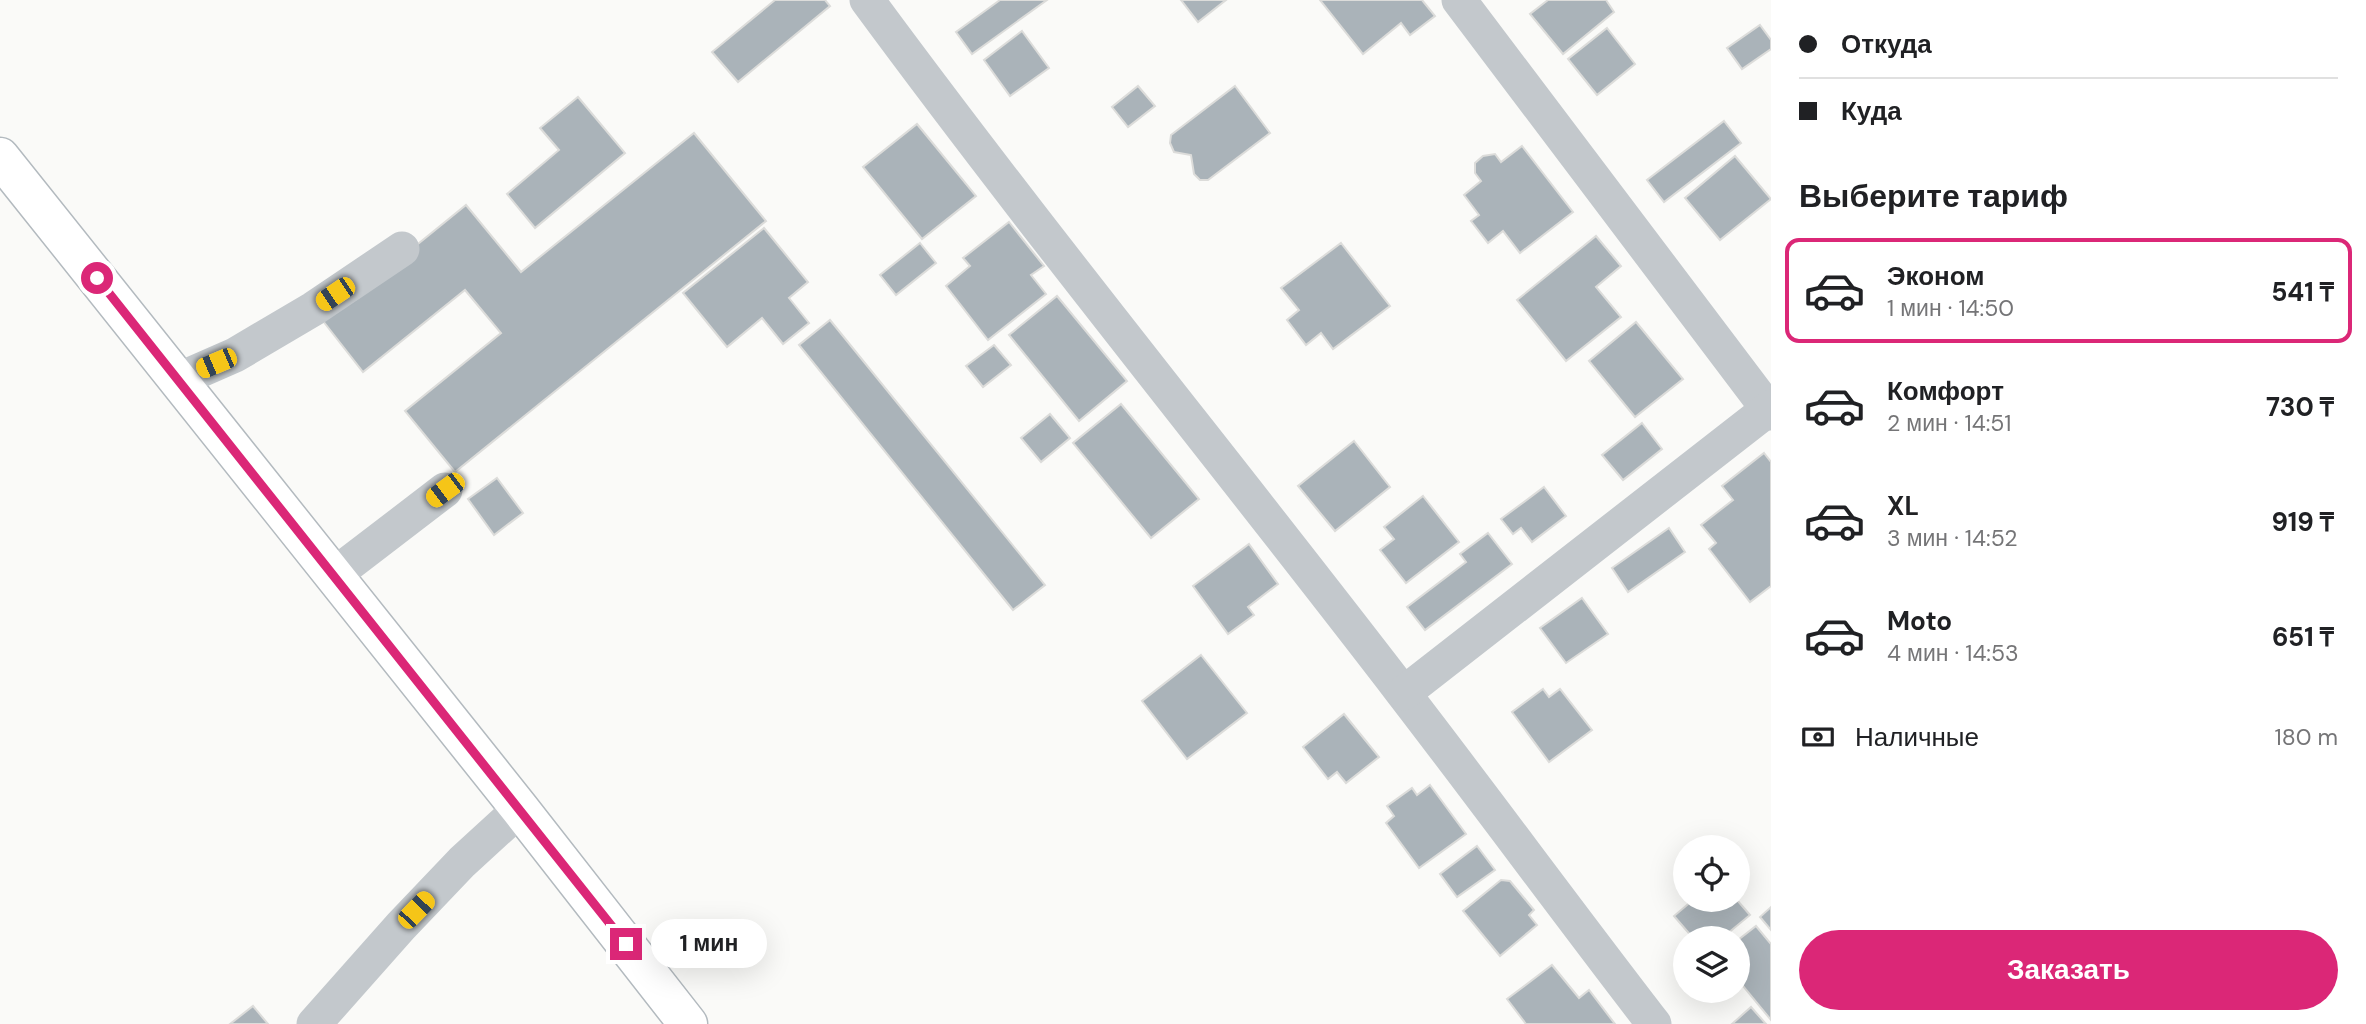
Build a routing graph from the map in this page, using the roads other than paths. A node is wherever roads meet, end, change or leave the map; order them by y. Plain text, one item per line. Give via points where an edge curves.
1 (867, 0) edge
2 (1459, 0) edge
3 (0, 157) edge
4 (402, 249) dead end
5 (178, 380) junction
6 (1770, 410) edge
7 (445, 490) dead end
8 (334, 575) junction
9 (1404, 693) junction
10 (520, 809) junction
11 (314, 1024) edge
12 (688, 1024) edge
13 (1654, 1024) edge

1 - 9 street
2 - 6 street
3 - 5 street
4 - 5 street via 235,355
5 - 8 street
6 - 9 street
7 - 8 street
8 - 10 street
9 - 13 street
10 - 11 street via 462,862
10 - 12 street

